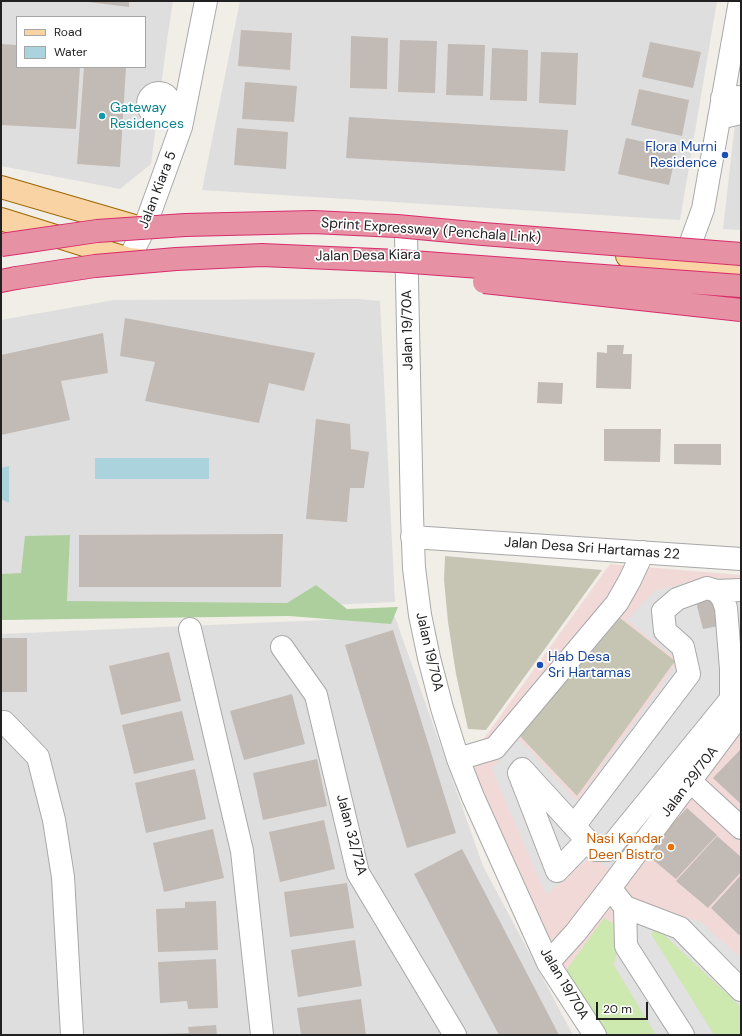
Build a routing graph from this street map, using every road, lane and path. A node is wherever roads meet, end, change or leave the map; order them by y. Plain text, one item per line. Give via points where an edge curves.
1 (206, 1) edge
2 (740, 7) edge
3 (727, 104) edge
4 (741, 113) edge
5 (1, 188) edge
6 (1, 219) edge
7 (144, 229) junction
8 (406, 244) junction
9 (1, 246) edge
10 (741, 254) edge
11 (129, 259) junction
12 (741, 267) edge
13 (694, 270) junction
14 (8, 280) edge
15 (741, 285) edge
16 (741, 310) edge
17 (412, 515) junction
18 (412, 537) junction
19 (444, 539) junction
20 (643, 552) junction
21 (741, 559) edge
22 (741, 590) edge
23 (717, 591) junction
24 (190, 629) dead end
25 (282, 647) dead end
26 (736, 672) edge
27 (741, 713) edge
28 (1, 722) edge
29 (458, 759) junction
30 (682, 775) junction
31 (741, 828) edge
32 (610, 888) junction
33 (626, 906) junction
34 (548, 963) junction
35 (741, 990) edge
36 (72, 1035) edge
37 (262, 1035) edge
38 (455, 1035) edge
39 (595, 1035) edge
40 (683, 1035) edge

1 - 7 street, Jalan Kiara 5 via 178,106 181,127
2 - 3 street
3 - 4 street
3 - 13 street via 703,210
5 - 7 main road, Jalan Desa Kiara
6 - 11 main road, Jalan Desa Kiara
7 - 8 main road, Jalan Desa Kiara via 303,230
7 - 11 street, Jalan Kiara 5
8 - 11 main road, Jalan Desa Kiara via 204,262
8 - 13 main road, Jalan Desa Kiara
8 - 17 street, Jalan 19/70A
9 - 10 highway, Sprint Expressway (Penchala Link), bridge via 97,231 185,225 313,222 397,226
12 - 13 main road, Jalan Desa Kiara
13 - 15 main road, Jalan Desa Kiara
14 - 15 highway, bridge via 95,266 262,255 398,261
14 - 16 highway, bridge via 149,270 281,268 438,277
17 - 18 street, Jalan 19/70A
17 - 19 street, Jalan Desa Sri Hartamas 22 via 424,532
18 - 19 street, Jalan Desa Sri Hartamas 22
18 - 29 street, Jalan 19/70A via 420,615 442,708
19 - 20 street, Jalan Desa Sri Hartamas 22
20 - 21 street, Jalan Desa Sri Hartamas 22
20 - 29 street via 617,603 494,748
22 - 23 street
23 - 26 street via 726,608
23 - 30 street via 707,588 677,599 663,611 665,631 683,647 688,674 581,833 596,850 608,850
24 - 37 street via 242,851
25 - 38 street, Jalan 32/72A via 316,695 358,873
26 - 30 street via 731,699
27 - 30 street, Jalan 29/70A
28 - 36 street via 4,722 38,757 54,820 63,877
29 - 34 street, Jalan 19/70A
30 - 31 street
30 - 32 street, Jalan 29/70A
32 - 33 street
32 - 34 street, Jalan 29/70A
33 - 35 street via 680,928
33 - 40 street via 626,946
34 - 39 street, Jalan 19/70A

